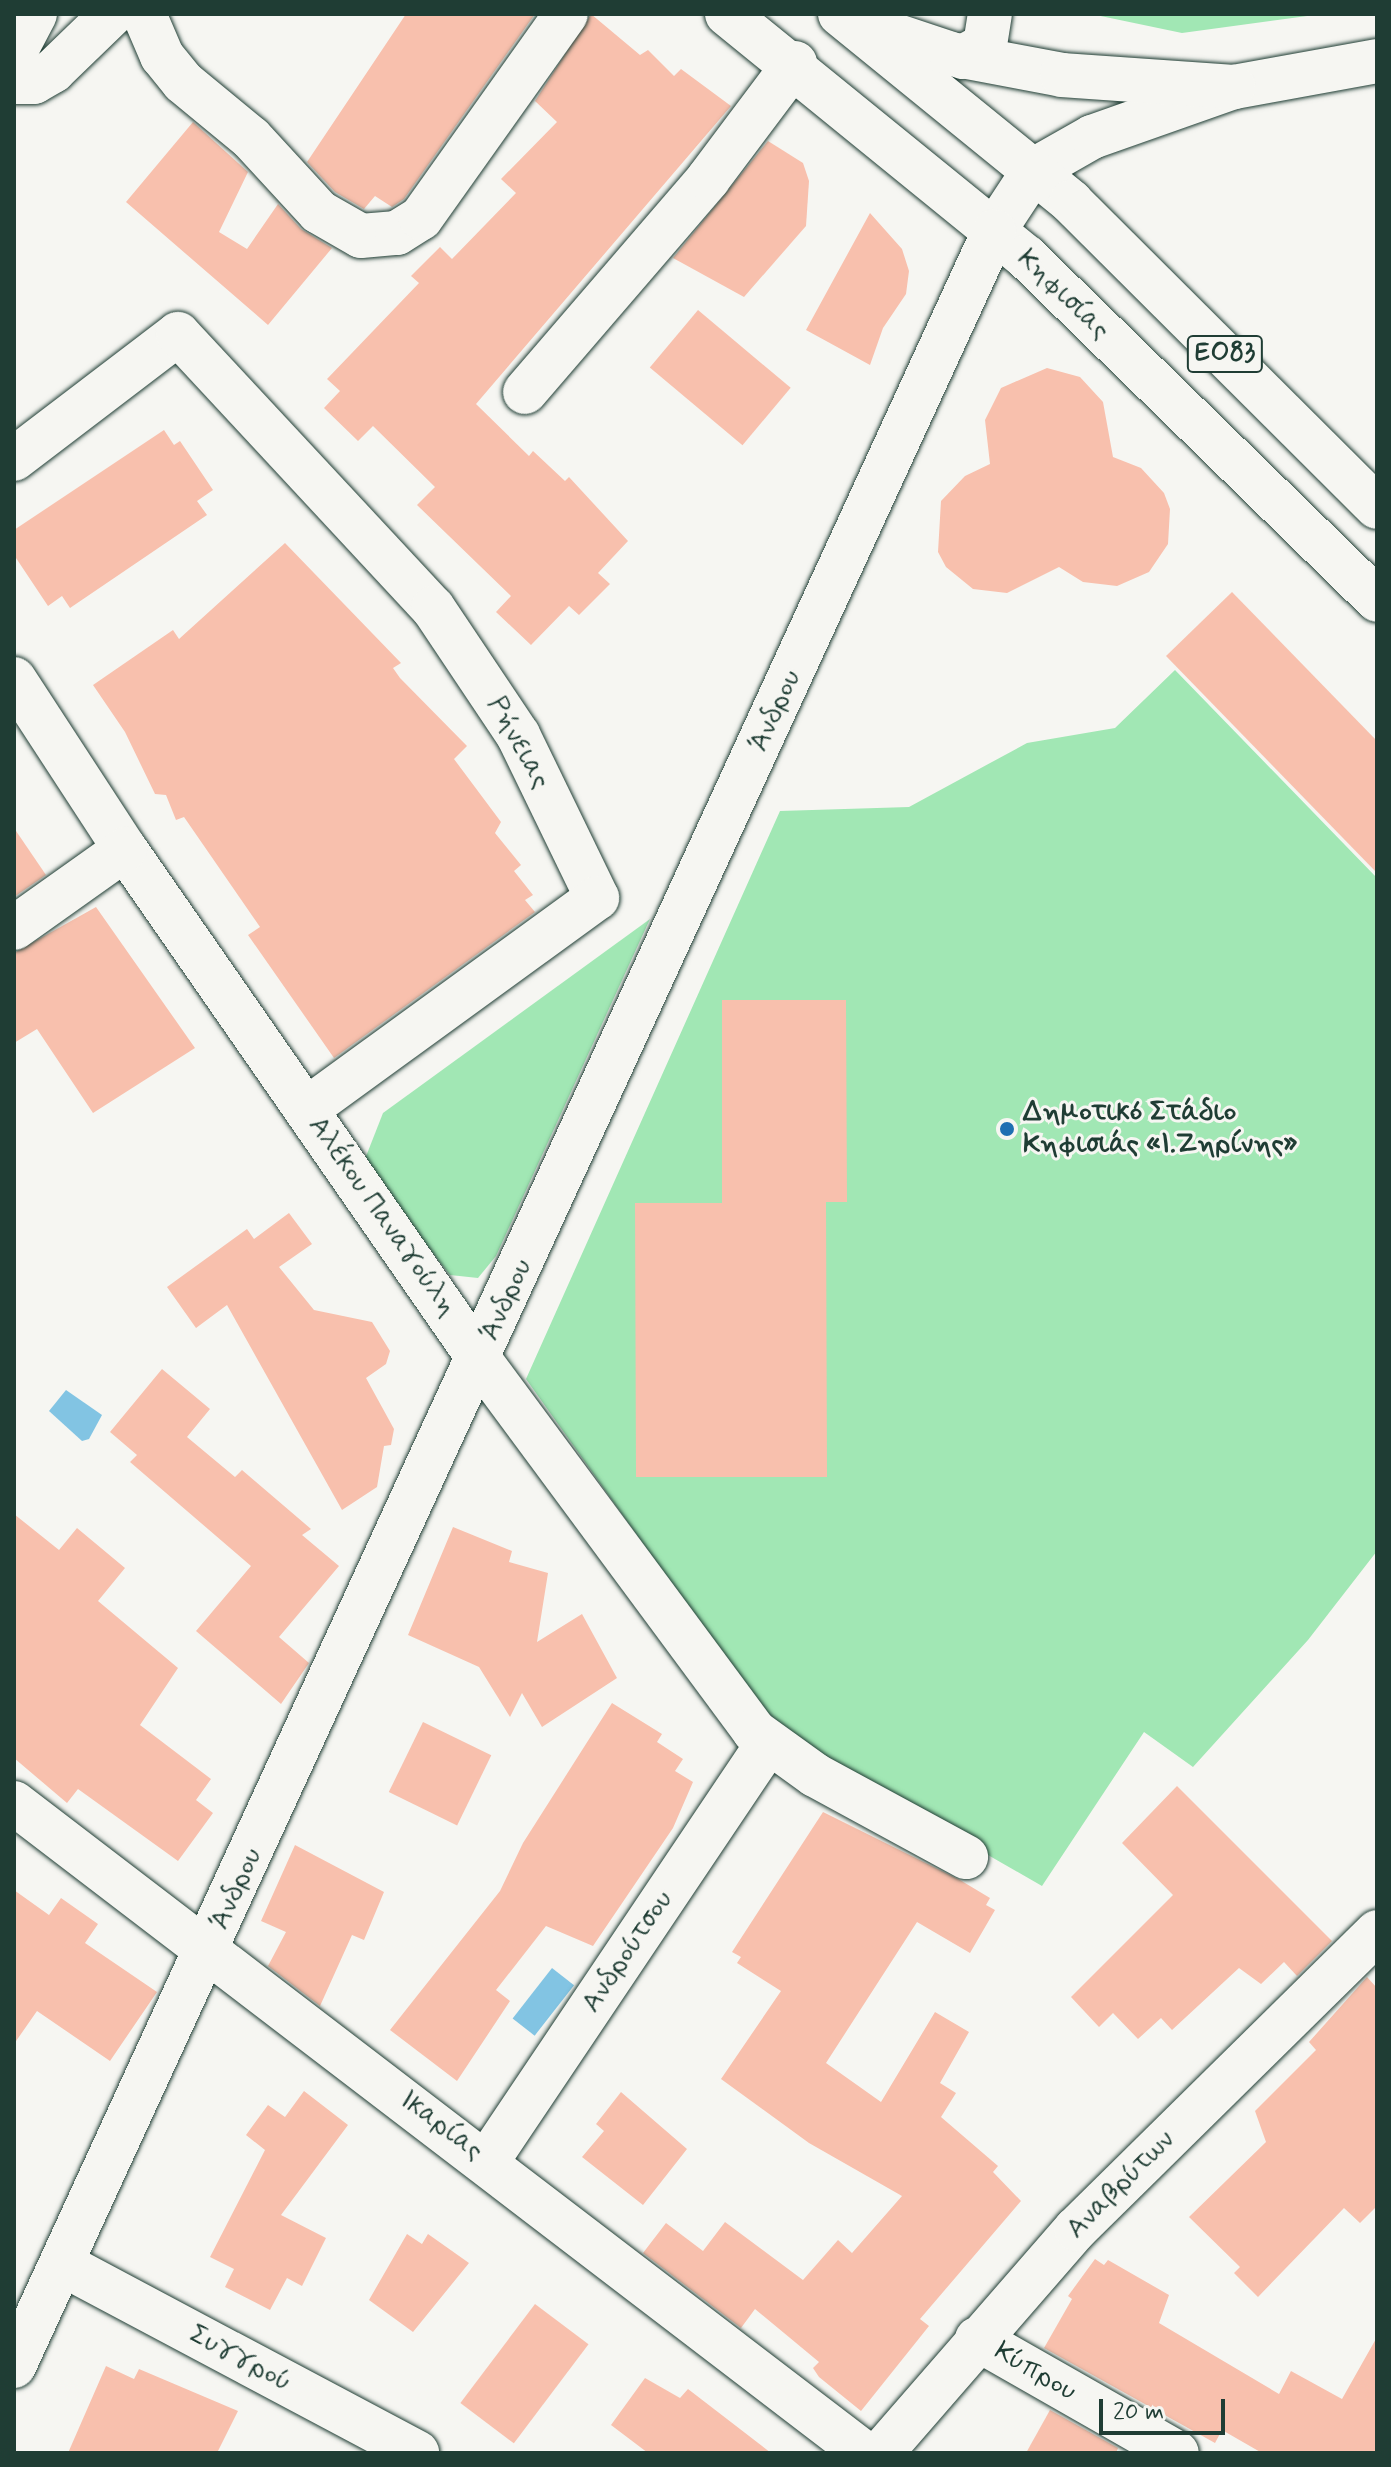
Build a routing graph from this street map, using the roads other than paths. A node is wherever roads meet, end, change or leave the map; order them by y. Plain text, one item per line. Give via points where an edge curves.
1 (35, 14) edge
2 (566, 14) edge
3 (727, 14) edge
4 (990, 14) edge
5 (139, 15) edge
6 (845, 17) edge
7 (14, 54) edge
8 (963, 57) junction
9 (1377, 61) edge
10 (795, 63) junction
11 (14, 82) edge
12 (1234, 87) junction
13 (1034, 170) junction
14 (994, 231) junction
15 (525, 392) dead end
16 (14, 459) edge
17 (1377, 507) edge
18 (1377, 600) edge
19 (14, 679) edge
20 (125, 849) junction
21 (14, 928) edge
22 (307, 1109) junction
23 (479, 1359) junction
24 (768, 1743) junction
25 (14, 1803) edge
26 (966, 1857) dead end
27 (1374, 1941) edge
28 (207, 1953) junction
29 (488, 2160) junction
30 (64, 2265) junction
31 (977, 2339) junction
32 (14, 2366) edge
33 (417, 2453) edge
34 (864, 2453) edge
35 (881, 2453) edge
36 (1177, 2453) edge

1 - 7 street
2 - 5 street via 421,218 397,233 361,236 319,212 251,138 183,82
3 - 10 street, Κηφισίας / ΕΟ83
4 - 8 street via 985,45
5 - 11 street via 34,82
6 - 8 street
6 - 13 street, ΕΟ83
8 - 12 street via 1091,79
9 - 12 street
10 - 14 street, Κηφισίας / ΕΟ83
10 - 15 street via 708,179
12 - 13 street via 1092,137
13 - 14 street, Άνδρου
13 - 17 street, ΕΟ83
14 - 18 street, Κηφισίας / ΕΟ83
14 - 23 street, Άνδρου
16 - 22 street, Ρήνειας via 178,334 433,608 518,735 597,898
19 - 20 street, Αλέκου Παναγούλη
20 - 21 street
20 - 22 street, Αλέκου Παναγούλη
22 - 23 street, Αλέκου Παναγούλη
23 - 24 street, Αλέκου Παναγούλη
23 - 28 street, Άνδρου
24 - 26 street
24 - 29 street, Ανδρούτσου
25 - 28 street, Ικαρίας
27 - 31 street, Αναβρύτων via 1076,2229
28 - 29 street, Ικαρίας
28 - 30 street, Άνδρου
29 - 34 street, Ικαρίας
30 - 32 street, Άνδρου
30 - 33 street, Συγγρού
31 - 35 street, Αναβρύτων
31 - 36 street, Κύπρου

